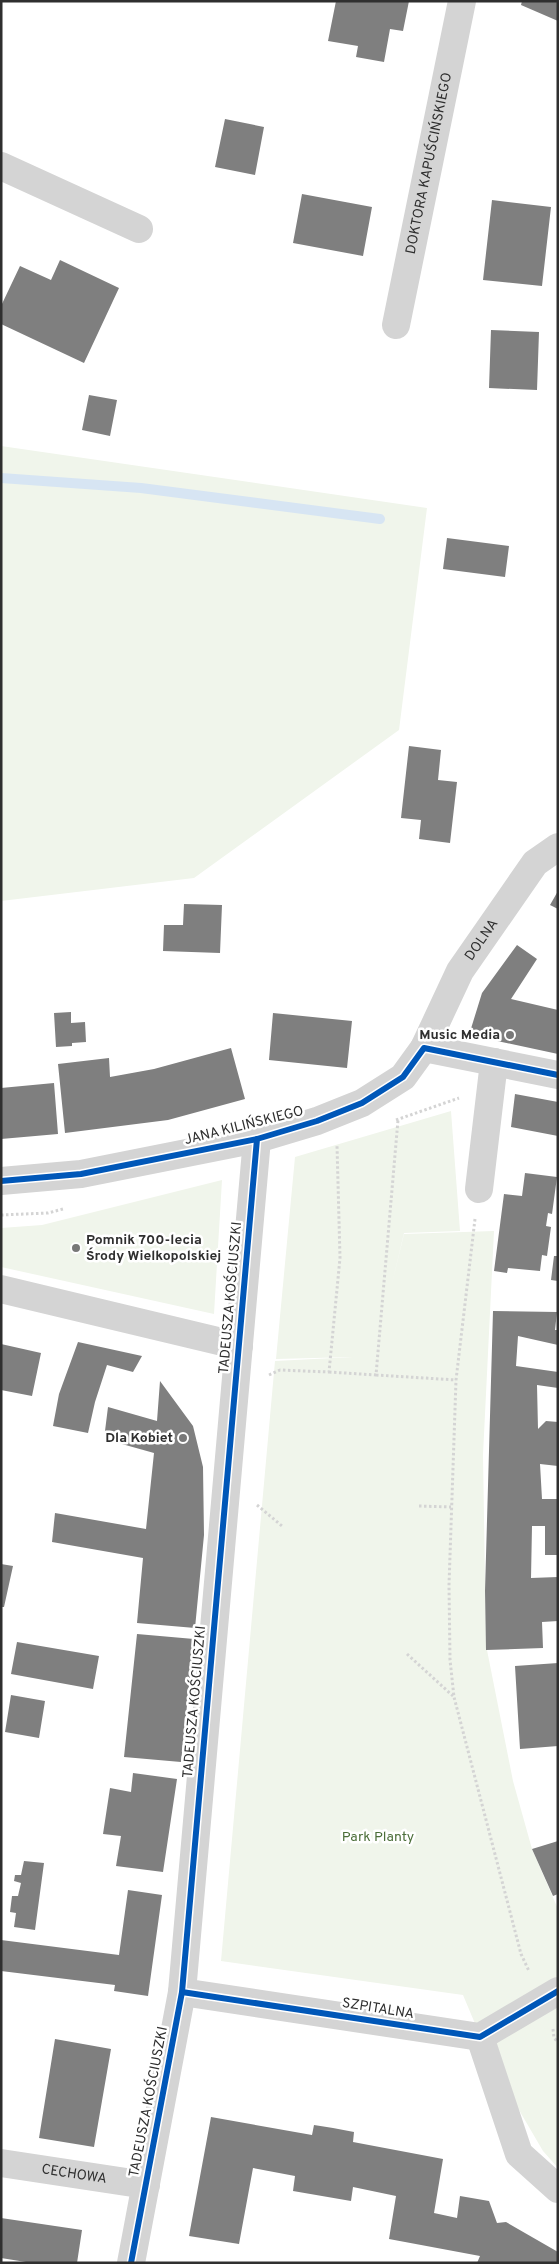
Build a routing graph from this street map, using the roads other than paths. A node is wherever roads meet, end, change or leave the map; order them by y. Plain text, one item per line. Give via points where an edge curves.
1 (462, 1) edge
2 (1, 166) edge
3 (139, 229) dead end
4 (396, 325) dead end
5 (558, 847) edge
6 (424, 1048) junction
7 (494, 1062) junction
8 (558, 1075) edge
9 (257, 1139) junction
10 (1, 1182) edge
11 (479, 1189) road end
12 (1, 1289) edge
13 (239, 1346) junction
14 (182, 1992) junction
15 (550, 1996) edge
16 (480, 2037) junction
17 (1, 2163) edge
18 (146, 2185) junction
19 (558, 2189) edge
20 (131, 2263) edge

1 - 4 street, DOKTORA KAPUŚCIŃSKIEGO
2 - 3 street
5 - 6 street, DOLNA via 535,863 460,971
6 - 7 street
6 - 9 street, JANA KILIŃSKIEGO via 403,1077 362,1103
7 - 8 street
7 - 11 street
9 - 10 street, JANA KILIŃSKIEGO via 81,1174
9 - 13 street, TADEUSZA KOŚCIUSZKI
12 - 13 street
13 - 14 street, TADEUSZA KOŚCIUSZKI
14 - 16 street, SZPITALNA
14 - 18 street, TADEUSZA KOŚCIUSZKI
15 - 16 street
16 - 19 street via 519,2154
17 - 18 street, CECHOWA
18 - 20 street, TADEUSZA KOŚCIUSZKI

